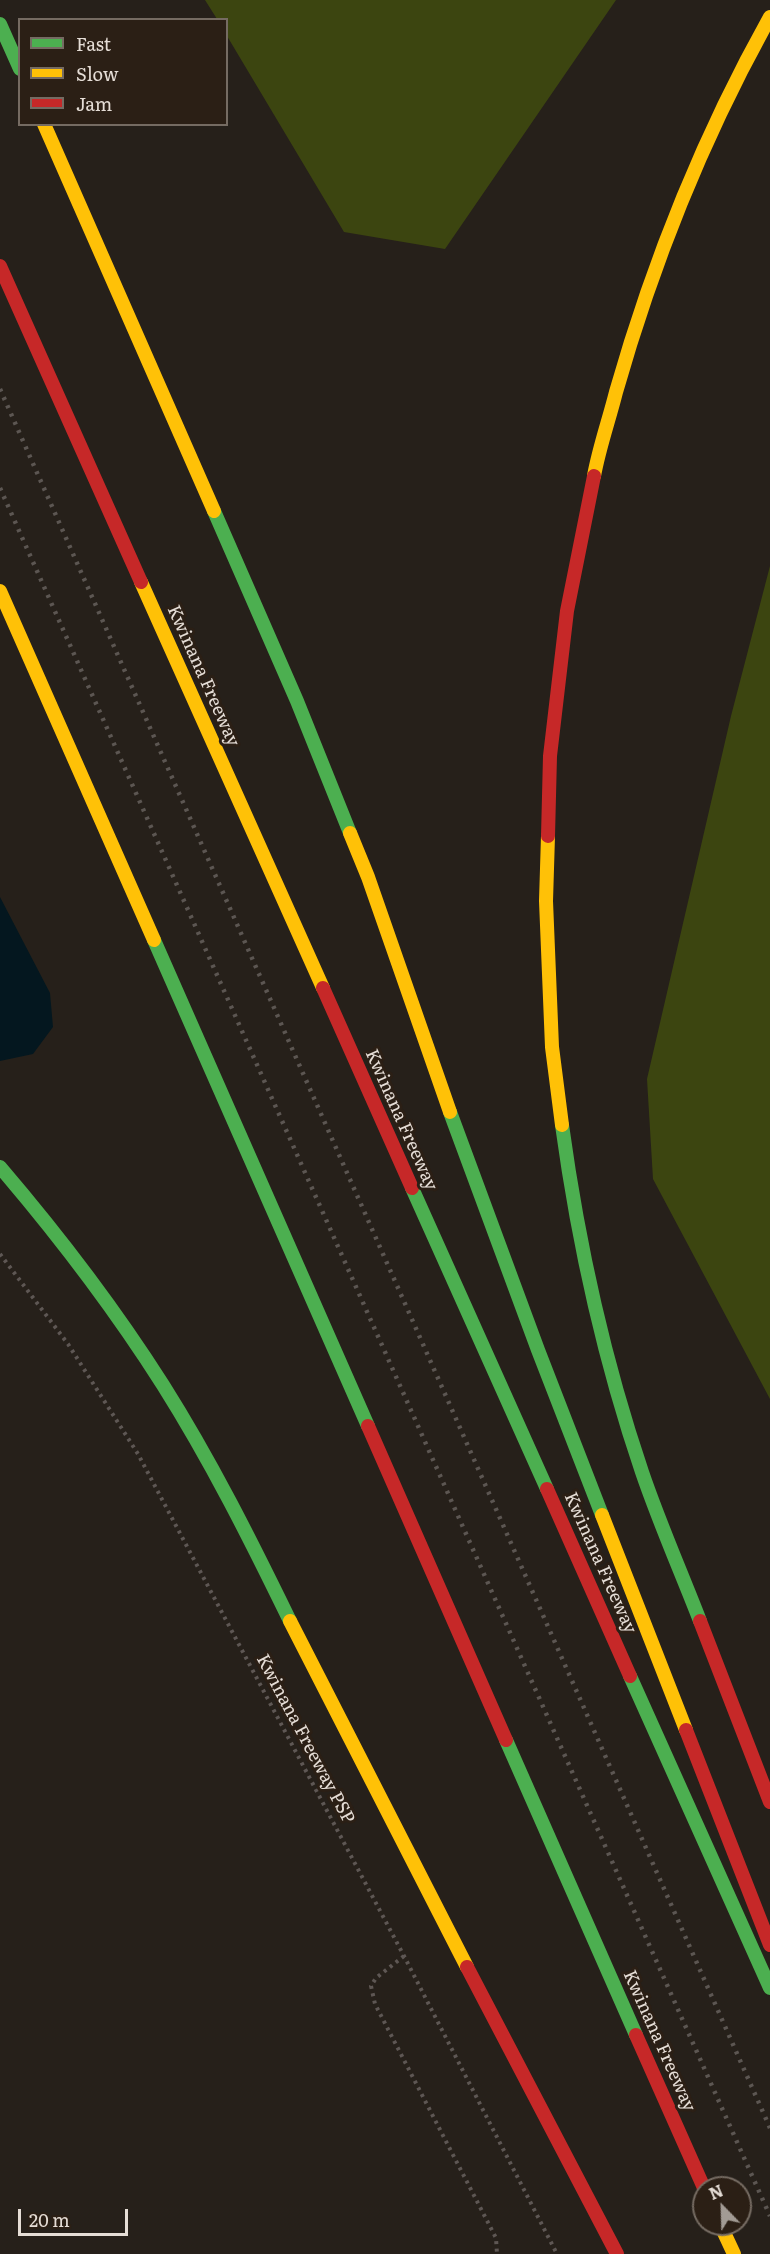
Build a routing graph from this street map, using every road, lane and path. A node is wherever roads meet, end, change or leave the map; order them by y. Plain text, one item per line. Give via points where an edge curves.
1 (770, 17) edge
2 (0, 24) edge
3 (18, 64) edge
4 (45, 126) edge
5 (0, 266) edge
6 (0, 591) edge
7 (0, 1167) edge
8 (0, 1254) edge
9 (770, 1802) edge
10 (770, 1945) edge
11 (404, 1956) junction
12 (770, 1988) edge
13 (699, 2176) edge
14 (726, 2236) edge
15 (497, 2254) edge
16 (557, 2254) edge
17 (617, 2254) edge
18 (734, 2254) edge

1 - 9 highway via 685,192 634,329 595,469 567,612 552,745 546,901 552,1047 571,1191 601,1333 642,1472
2 - 3 highway
4 - 10 highway via 297,701 368,877 530,1329
5 - 12 highway, Kwinana Freeway
6 - 13 highway, Kwinana Freeway
7 - 17 highway via 118,1319 209,1463
8 - 11 path, Kwinana Freeway PSP via 68,1344 138,1454
11 - 15 path via 371,1986 375,2004 496,2238
11 - 16 path, Kwinana Freeway PSP
14 - 18 highway

